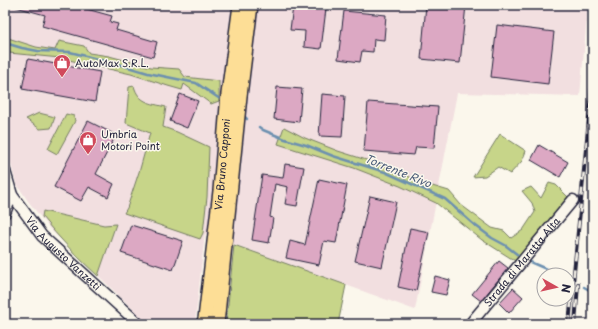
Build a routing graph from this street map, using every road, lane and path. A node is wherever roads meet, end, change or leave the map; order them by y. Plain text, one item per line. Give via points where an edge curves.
1 (240, 5) edge
2 (251, 5) edge
3 (5, 171) edge
4 (12, 195) junction
5 (573, 200) dead end
6 (5, 213) edge
7 (139, 324) edge
8 (203, 324) edge
9 (217, 324) edge
10 (470, 324) edge

1 - 8 main road, Via Bruno Capponi
2 - 9 main road, Via Bruno Capponi
3 - 4 street, Via Augusto Vanzetti
4 - 6 street
4 - 7 street, Via Augusto Vanzetti via 42,236
5 - 10 street, Strada di Maratta Alta

